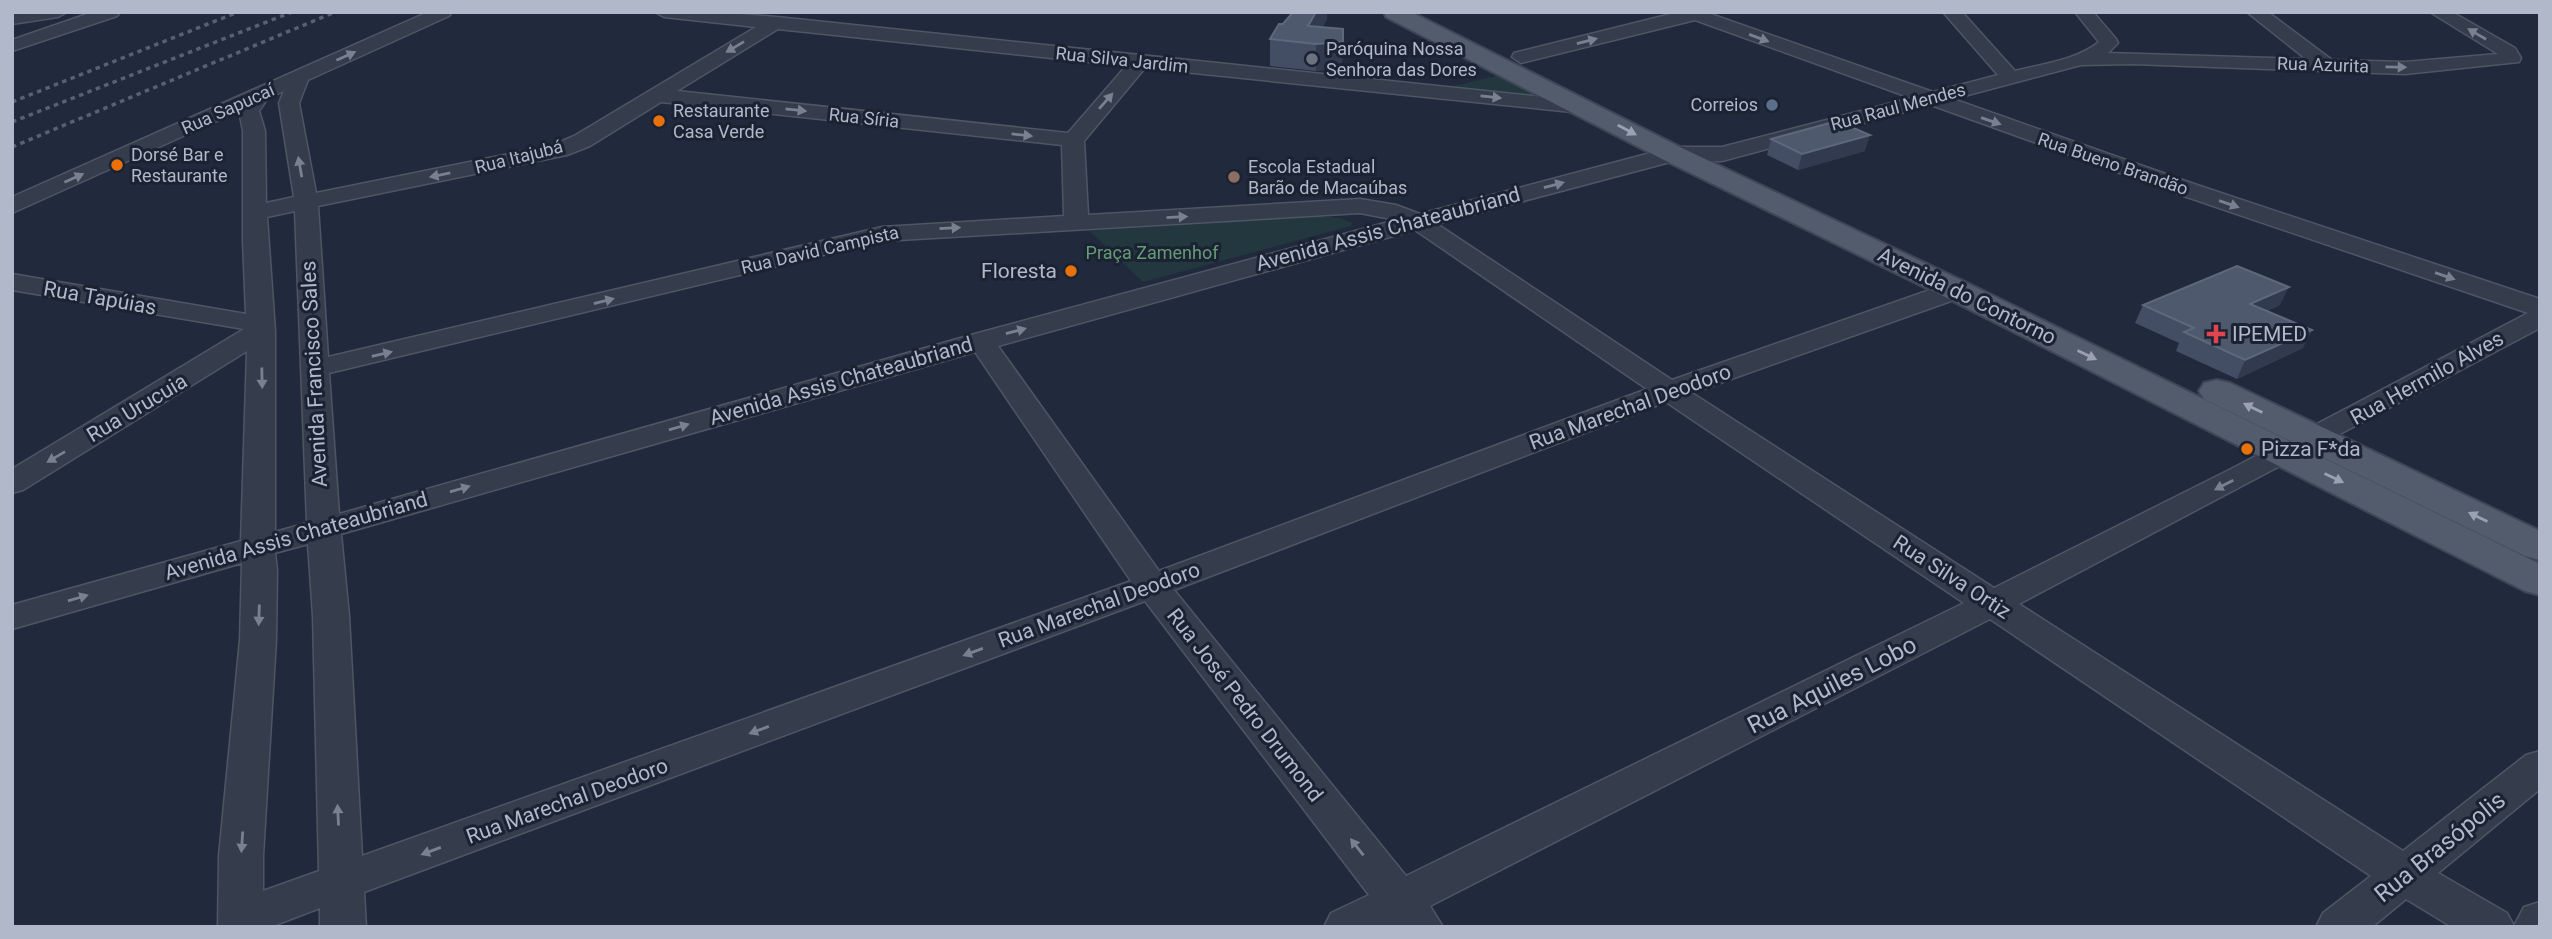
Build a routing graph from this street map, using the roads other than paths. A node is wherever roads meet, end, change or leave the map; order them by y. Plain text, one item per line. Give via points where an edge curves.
1 (58, 12) edge
2 (111, 12) edge
3 (443, 12) edge
4 (664, 12) edge
5 (793, 12) edge
6 (1394, 12) edge
7 (1428, 12) edge
8 (1952, 12) edge
9 (2084, 12) edge
10 (2256, 12) edge
11 (2439, 12) edge
12 (1691, 13) edge
13 (12, 19) edge
14 (773, 25) junction
15 (2108, 40) junction
16 (12, 46) edge
17 (2133, 58) junction
18 (2074, 61) junction
19 (1139, 62) junction
20 (1515, 63) junction
21 (2328, 66) junction
22 (300, 76) junction
23 (2010, 77) junction
24 (1423, 89) junction
25 (261, 93) junction
26 (655, 95) junction
27 (1927, 99) junction
28 (1581, 107) junction
29 (1073, 140) junction
30 (1680, 145) junction
31 (1722, 154) junction
32 (306, 202) junction
33 (12, 206) edge
34 (255, 212) junction
35 (1417, 221) junction
36 (1076, 223) junction
37 (12, 282) edge
38 (1956, 290) junction
39 (258, 292) junction
40 (2540, 308) edge
41 (187, 313) junction
42 (2540, 317) edge
43 (261, 328) junction
44 (981, 341) junction
45 (316, 368) junction
46 (1669, 391) junction
47 (2300, 446) junction
48 (12, 484) edge
49 (324, 528) junction
50 (257, 547) junction
51 (2540, 547) edge
52 (2540, 581) edge
53 (1152, 586) junction
54 (1994, 604) junction
55 (12, 617) edge
56 (2540, 766) edge
57 (2406, 876) junction
58 (342, 884) junction
59 (1410, 914) edge
60 (2540, 921) edge
61 (241, 923) edge
62 (343, 927) edge
63 (1347, 927) edge
64 (2339, 927) edge
65 (2491, 927) edge
66 (2536, 927) edge

1 - 13 street
2 - 16 street
22 -> 3 street, Rua Sapucaí
4 - 14 street, Rua Silva Jardim
5 - 14 street, Rua Itajubá
6 - 20 main road, Avenida do Contorno
7 - 20 main road, Avenida do Contorno
8 - 23 street
9 - 15 street
10 - 21 street
21 -> 11 street, Rua Azurita via 2416,67 2511,58
20 -> 12 street
12 -> 27 street, Rua Bueno Brandão
14 - 19 street, Rua Silva Jardim
14 -> 26 street, Rua Itajubá
15 - 17 street
15 - 18 street via 2106,48
17 - 18 street, Rua Azurita
17 - 21 street, Rua Azurita
18 - 23 street, Rua Raul Mendes
19 - 24 street, Rua Silva Jardim
29 -> 19 street
20 - 24 street
20 - 28 main road, Avenida do Contorno
20 - 30 main road, Avenida do Contorno
22 - 25 street, Rua Sapucaí
32 -> 22 street, Avenida Francisco Sales via 289,103
23 - 27 street, Rua Raul Mendes
24 -> 28 street, Rua Silva Jardim
33 -> 25 street, Rua Sapucaí
25 - 34 street via 249,111 254,131
26 -> 29 street, Rua Síria
26 -> 32 street, Rua Itajubá via 582,141 559,150
27 - 31 street, Rua Raul Mendes
27 -> 40 street, Rua Bueno Brandão
28 -> 30 main road, Avenida do Contorno
29 - 36 street
30 - 31 main road, Avenida do Contorno
35 -> 30 street, Avenida Assis Chateaubriand
30 - 38 main road, Avenida do Contorno
47 -> 31 main road, Avenida do Contorno
32 - 34 street, Rua Itajubá
32 - 45 street, Avenida Francisco Sales
34 - 39 street
36 -> 35 street, Rua David Campista via 1360,206
44 -> 35 street, Avenida Assis Chateaubriand
35 - 46 street, Rua Silva Ortiz
45 -> 36 street, Rua David Campista via 882,234
37 - 41 street, Rua Tapúias
38 - 46 street, Rua Marechal Deodoro
38 -> 47 main road, Avenida do Contorno
39 - 41 street, Rua Tapúias
39 - 43 street
41 - 43 street, Rua Tapúias
42 - 47 street, Rua Hermilo Alves
43 -> 48 street, Rua Urucuia
43 -> 50 street
49 -> 44 street, Avenida Assis Chateaubriand
44 - 53 street, Rua José Pedro Drumond
45 - 49 street, Avenida Francisco Sales
46 - 53 street, Rua Marechal Deodoro
46 - 54 street, Rua Silva Ortiz
51 -> 47 main road, Avenida do Contorno
47 -> 52 main road, Avenida do Contorno
47 -> 54 street, Rua Aquiles Lobo
49 - 50 street, Avenida Assis Chateaubriand
58 -> 49 street, Avenida Francisco Sales
55 -> 50 street, Avenida Assis Chateaubriand
50 -> 61 street via 258,639 241,856
53 -> 58 street, Rua Marechal Deodoro
59 -> 53 street, Rua José Pedro Drumond
54 - 57 street, Rua Silva Ortiz
54 - 59 street, Rua Aquiles Lobo
56 - 57 street, Rua Brasópolis
57 - 64 street, Rua Brasópolis
57 - 65 street, Rua Silva Ortiz
58 - 61 street, Rua Marechal Deodoro
58 - 62 street, Avenida Francisco Sales
59 - 63 street, Rua Aquiles Lobo
60 - 66 street

